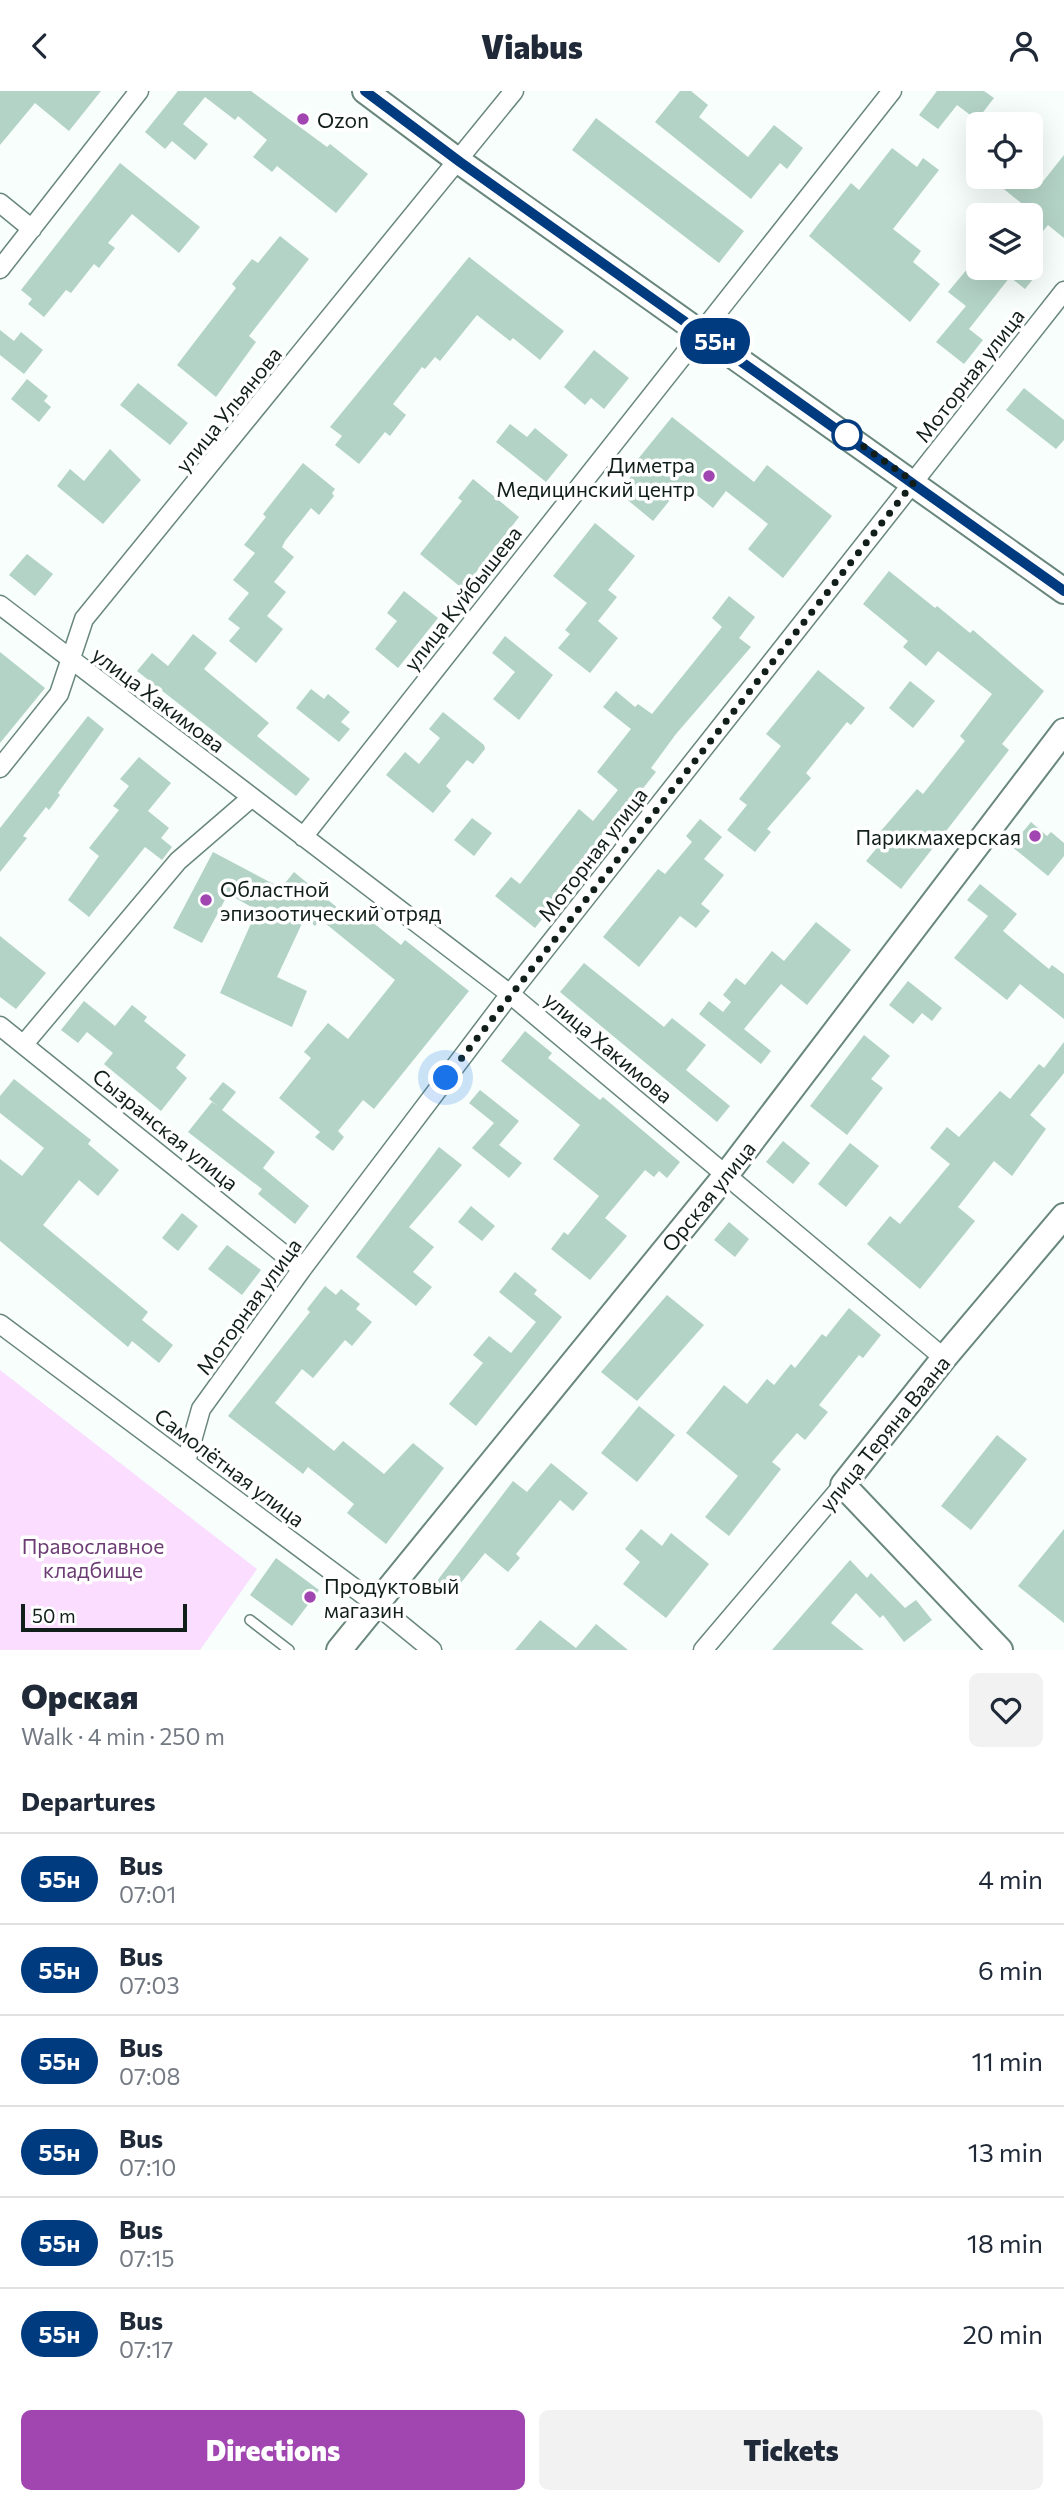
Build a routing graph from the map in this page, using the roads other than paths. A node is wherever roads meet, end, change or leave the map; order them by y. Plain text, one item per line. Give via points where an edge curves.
1 (139, 91) edge
2 (365, 91) edge
3 (514, 91) edge
4 (892, 91) edge
5 (460, 162) junction
6 (0, 203) edge
7 (32, 229) junction
8 (0, 269) edge
9 (1064, 291) edge
10 (702, 331) junction
11 (914, 482) junction
12 (1064, 591) edge
13 (0, 605) edge
14 (70, 660) junction
15 (1064, 731) edge
16 (0, 768) edge
17 (251, 798) junction
18 (303, 837) junction
19 (510, 993) junction
20 (0, 1026) edge
21 (24, 1044) junction
22 (726, 1175) junction
23 (1064, 1216) edge
24 (302, 1269) junction
25 (0, 1324) edge
26 (944, 1358) junction
27 (186, 1462) junction
28 (843, 1485) junction
29 (377, 1605) junction
30 (250, 1620) dead end
31 (289, 1650) edge
32 (339, 1650) edge
33 (432, 1650) edge
34 (703, 1650) edge
35 (1000, 1650) edge

1 - 7 street
2 - 5 street
3 - 5 street, улица Ульянова
4 - 10 street, улица Куйбышева
5 - 10 street
5 - 14 street, улица Ульянова via 84,619
6 - 7 street
7 - 8 street
9 - 11 street, Моторная улица
10 - 11 street
10 - 18 street, улица Куйбышева
11 - 12 street
11 - 19 street, Моторная улица
13 - 14 street, улица Хакимова
14 - 16 street, улица Ульянова via 59,694
14 - 17 street, улица Хакимова
15 - 22 street, Орская улица
17 - 18 street, улица Хакимова
17 - 21 street via 178,861
18 - 19 street, улица Хакимова
19 - 22 street, улица Хакимова
19 - 24 street, Моторная улица
20 - 21 street, Сызранская улица
21 - 24 street, Сызранская улица
22 - 26 street, улица Хакимова
22 - 29 street, Орская улица
23 - 26 street, улица Теряна Ваана
24 - 27 street, Моторная улица via 201,1409
25 - 27 street, Самолётная улица
26 - 28 street, улица Теряна Ваана
27 - 29 street, Самолётная улица
28 - 34 street, улица Теряна Ваана
28 - 35 street
29 - 32 street, Орская улица
29 - 33 street, Самолётная улица
30 - 31 lane

